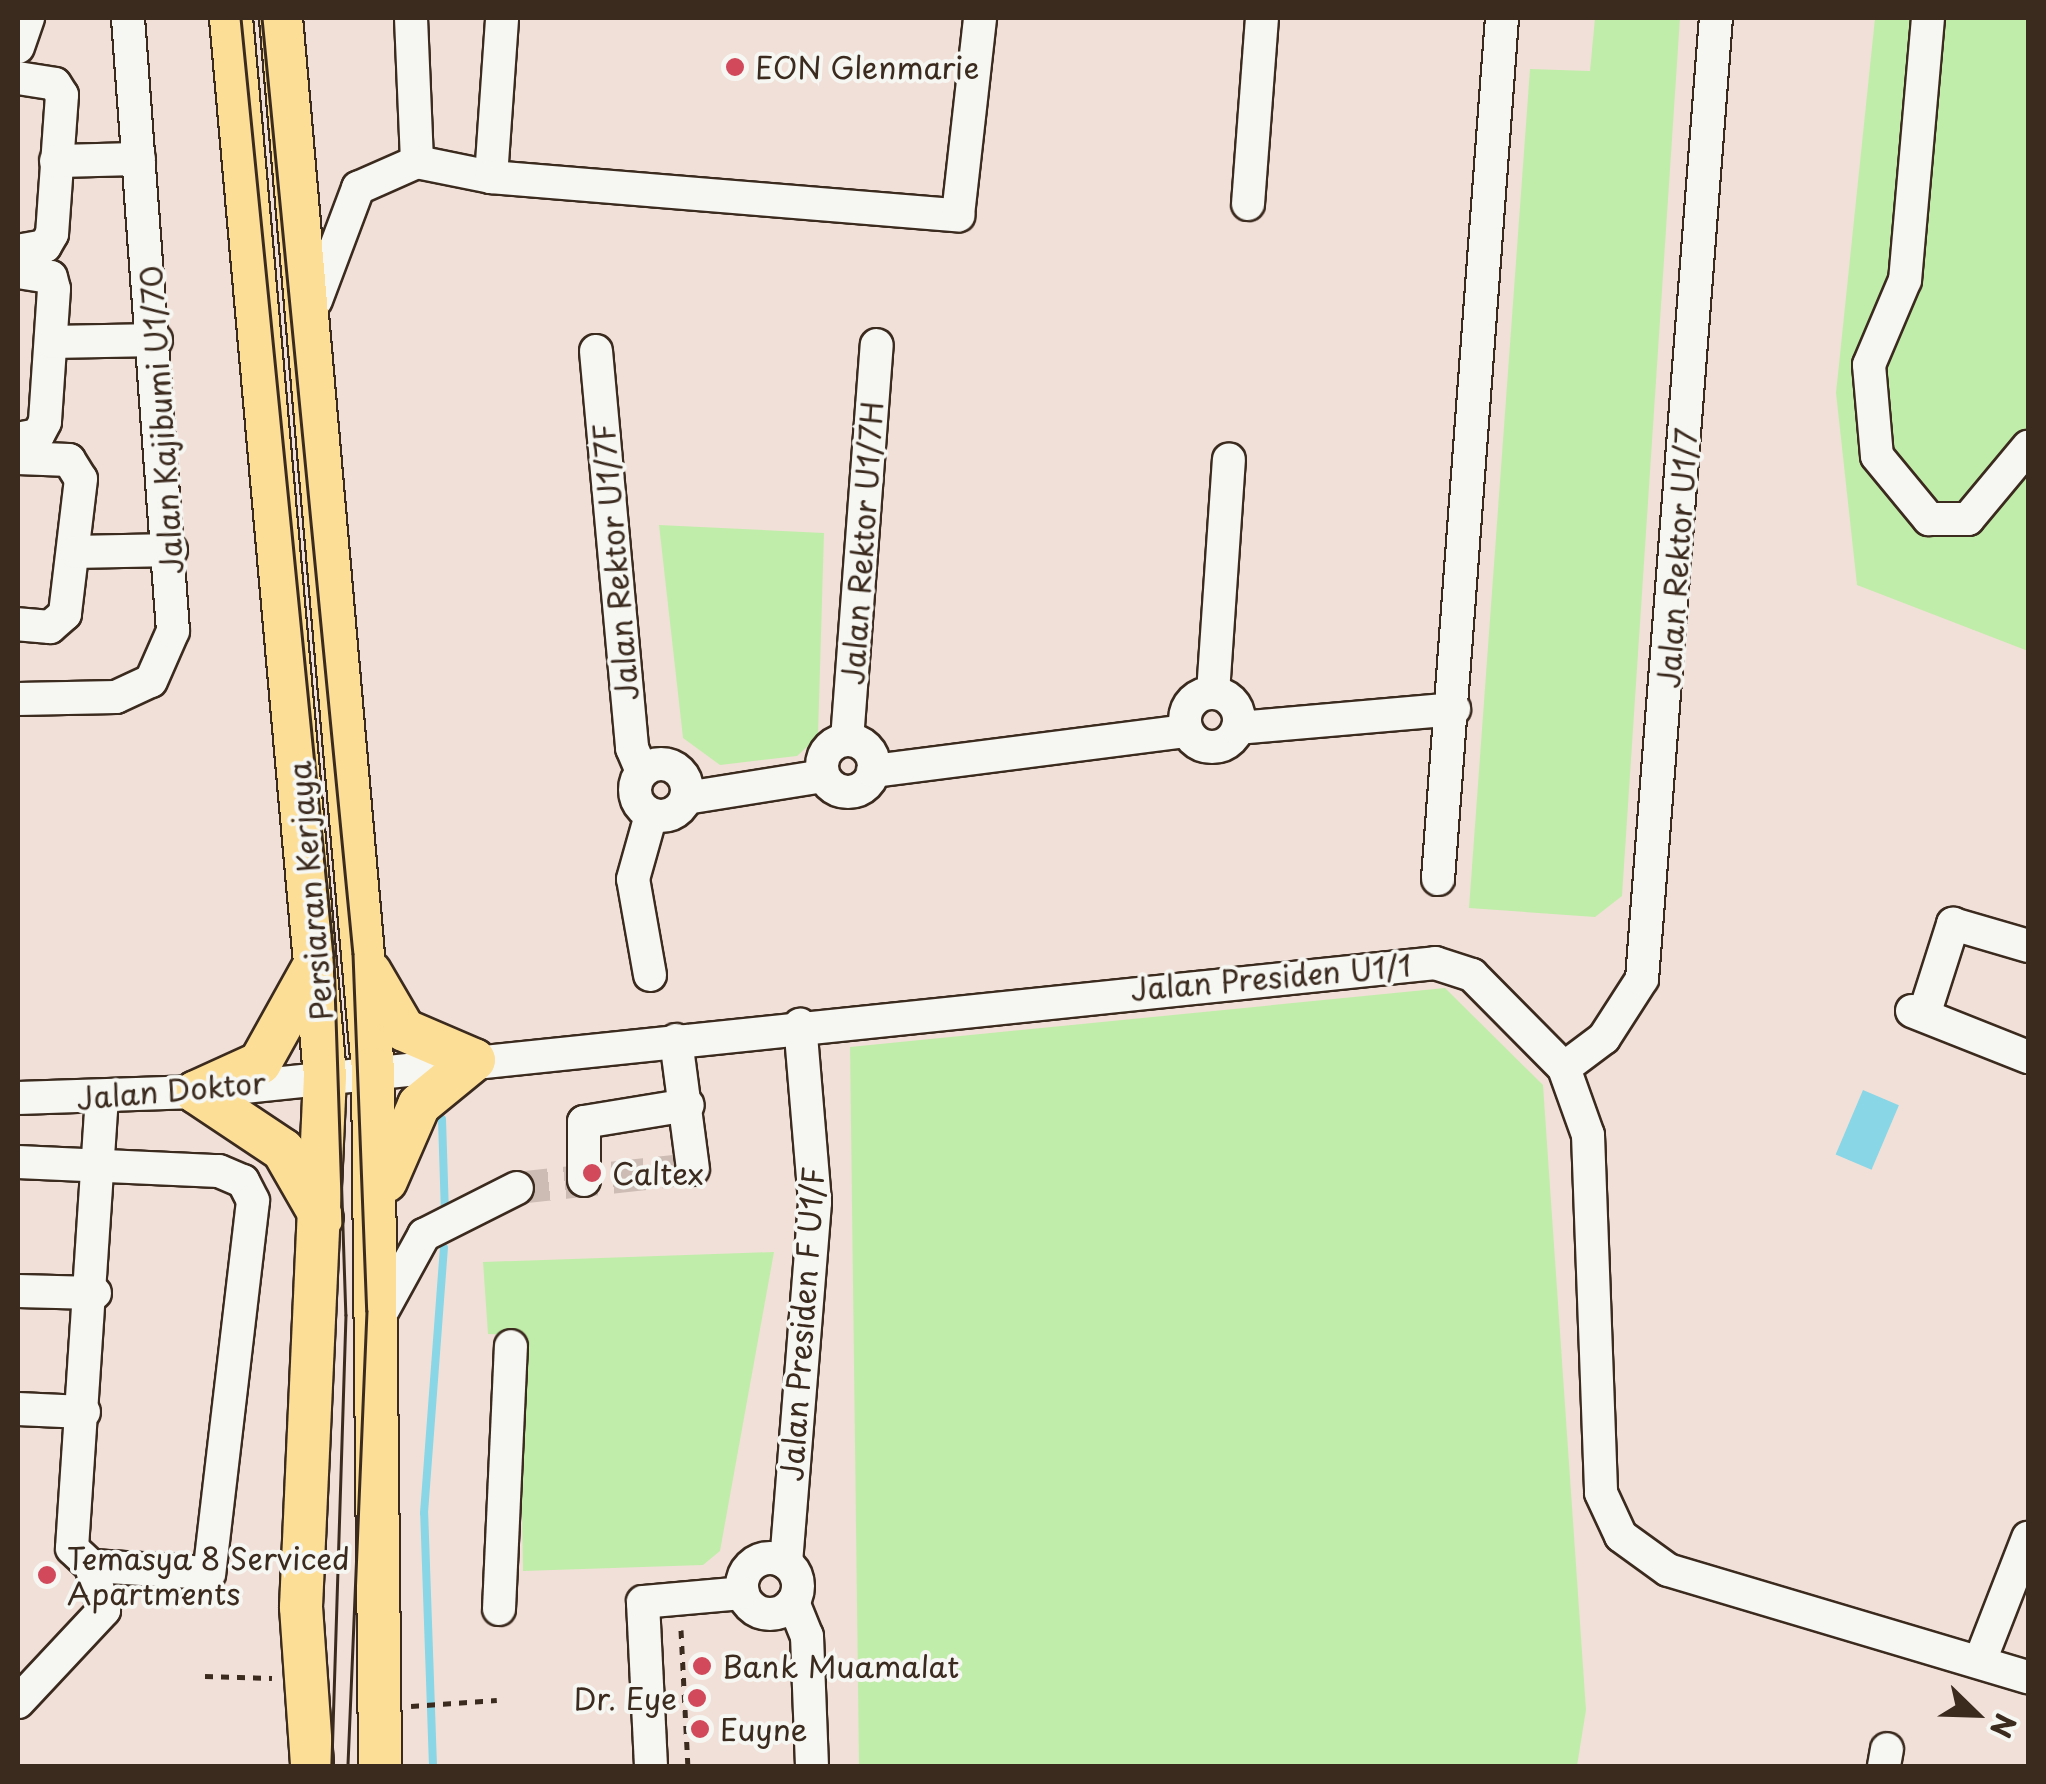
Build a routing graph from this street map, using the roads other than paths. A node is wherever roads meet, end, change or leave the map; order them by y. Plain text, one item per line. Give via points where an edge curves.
1 (28, 18) edge
2 (128, 18) edge
3 (231, 18) edge
4 (281, 18) edge
5 (411, 18) edge
6 (502, 18) edge
7 (980, 18) edge
8 (1262, 18) edge
9 (1502, 18) edge
10 (1716, 18) edge
11 (1928, 18) edge
12 (18, 47) edge
13 (18, 78) edge
14 (140, 160) junction
15 (56, 162) junction
16 (417, 162) junction
17 (491, 178) junction
18 (1248, 204) dead end
19 (18, 252) edge
20 (18, 272) edge
21 (310, 329) junction
22 (156, 340) junction
23 (53, 342) junction
24 (876, 346) dead end
25 (596, 351) dead end
26 (18, 439) edge
27 (2028, 447) edge
28 (18, 458) edge
29 (1229, 460) dead end
30 (171, 550) junction
31 (76, 552) junction
32 (18, 624) edge
33 (1213, 693) junction
34 (18, 700) edge
35 (1454, 709) junction
36 (1238, 728) junction
37 (1186, 731) junction
38 (847, 740) junction
39 (642, 771) junction
40 (874, 771) junction
41 (822, 776) junction
42 (686, 798) junction
43 (651, 814) junction
44 (1438, 880) dead end
45 (2028, 946) edge
46 (318, 956) junction
47 (362, 956) junction
48 (650, 974) dead end
49 (800, 1025) junction
50 (676, 1040) junction
51 (2028, 1056) edge
52 (474, 1060) junction
53 (1564, 1068) junction
54 (373, 1069) junction
55 (325, 1076) junction
56 (196, 1092) junction
57 (18, 1098) edge
58 (110, 1100) junction
59 (688, 1105) junction
60 (18, 1162) edge
61 (103, 1168) junction
62 (693, 1169) dead end
63 (157, 1170) junction
64 (584, 1180) dead end
65 (516, 1188) tunnel mouth
66 (380, 1200) junction
67 (324, 1223) junction
68 (18, 1292) edge
69 (94, 1293) junction
70 (379, 1317) junction
71 (511, 1346) dead end
72 (18, 1408) edge
73 (84, 1412) junction
74 (378, 1447) junction
75 (2028, 1538) edge
76 (786, 1563) junction
77 (91, 1566) junction
78 (743, 1594) junction
79 (793, 1602) junction
80 (301, 1606) junction
81 (498, 1609) dead end
82 (1982, 1656) junction
83 (2028, 1677) edge
84 (18, 1702) edge
85 (297, 1766) edge
86 (312, 1766) edge
87 (354, 1766) edge
88 (380, 1766) edge
89 (650, 1766) edge
90 (812, 1766) edge

1 - 12 street
2 - 14 street, Jalan Kajibumi U1/70
3 - 46 main road, Persiaran Kerjaya
4 - 21 main road, Persiaran Kerjaya
5 - 16 street
6 - 17 street
7 - 17 street via 958,214
8 - 18 street
9 - 35 street
10 - 53 street, Jalan Rektor U1/7 via 1642,979 1604,1038
11 - 27 street via 1905,280 1869,365 1877,456 1928,519 1968,519
13 - 15 street via 56,84 62,95
14 - 15 street
14 - 22 street, Jalan Kajibumi U1/70
15 - 19 street via 52,234 45,246
16 - 17 street
16 - 21 street via 358,188 324,258
20 - 23 street via 51,278
21 - 47 main road, Persiaran Kerjaya
22 - 23 street
22 - 30 street, Jalan Kajibumi U1/70
23 - 26 street via 46,422 38,436
24 - 38 street, Jalan Rektor U1/7H
25 - 39 street, Jalan Rektor U1/7F
28 - 31 street via 78,466
29 - 33 street
30 - 31 street
30 - 34 street, Jalan Kajibumi U1/70 via 173,632 150,681 83,702
31 - 32 street via 65,614 50,627
33 - 36 street via 1234,704
33 - 37 street via 1189,704
35 - 36 street
35 - 44 street
36 - 37 street via 1213,748
37 - 40 street
38 - 40 street via 868,749
38 - 41 street via 826,752
39 - 42 street via 675,767
39 - 43 street via 635,795
40 - 41 street via 850,793
41 - 42 street
42 - 43 street via 676,812
43 - 48 street via 633,879
45 - 51 street via 1953,924 1918,1013
46 - 55 main road, Persiaran Kerjaya
46 - 56 main road via 260,1063
47 - 52 main road via 404,1030
47 - 54 main road, Persiaran Kerjaya
49 - 50 street, Jalan Presiden U1/1
49 - 53 street, Jalan Presiden U1/1 via 1422,962 1472,975
49 - 76 street, Jalan Presiden F U1/F via 815,1202
50 - 52 street, Jalan Presiden U1/1
50 - 59 street
52 - 54 street, Jalan Presiden U1/1
52 - 66 main road via 419,1105
53 - 82 street, Jalan Presiden U1/1 via 1588,1136 1600,1493 1621,1536 1668,1570
54 - 55 street, Jalan Presiden U1/1
54 - 66 main road, Persiaran Kerjaya
55 - 56 street, Jalan Doktor
55 - 67 main road, Persiaran Kerjaya
56 - 58 street, Jalan Doktor
56 - 67 main road via 282,1150
57 - 58 street, Jalan Doktor
58 - 61 street
58 - 63 street via 114,1154
59 - 62 street
59 - 64 street via 584,1122
60 - 61 street
61 - 63 street
61 - 69 street
63 - 77 street via 219,1171 244,1181 253,1202 209,1574
65 - 70 street via 424,1235
66 - 70 main road, Persiaran Kerjaya
67 - 80 main road, Persiaran Kerjaya
68 - 69 street
69 - 73 street
70 - 74 main road, Persiaran Kerjaya
71 - 81 street
72 - 73 street
73 - 77 street via 72,1548
74 - 87 main road via 347,1565
74 - 88 main road, Persiaran Kerjaya
75 - 82 street
76 - 78 street via 754,1564
76 - 79 street, Jalan Presiden F U1/F via 796,1577
77 - 84 street via 104,1610
78 - 79 street via 761,1612
78 - 89 street via 642,1602
79 - 90 street, Jalan Presiden F U1/F via 807,1636
80 - 85 main road
80 - 86 main road, Persiaran Kerjaya
82 - 83 street, Jalan Presiden U1/1

